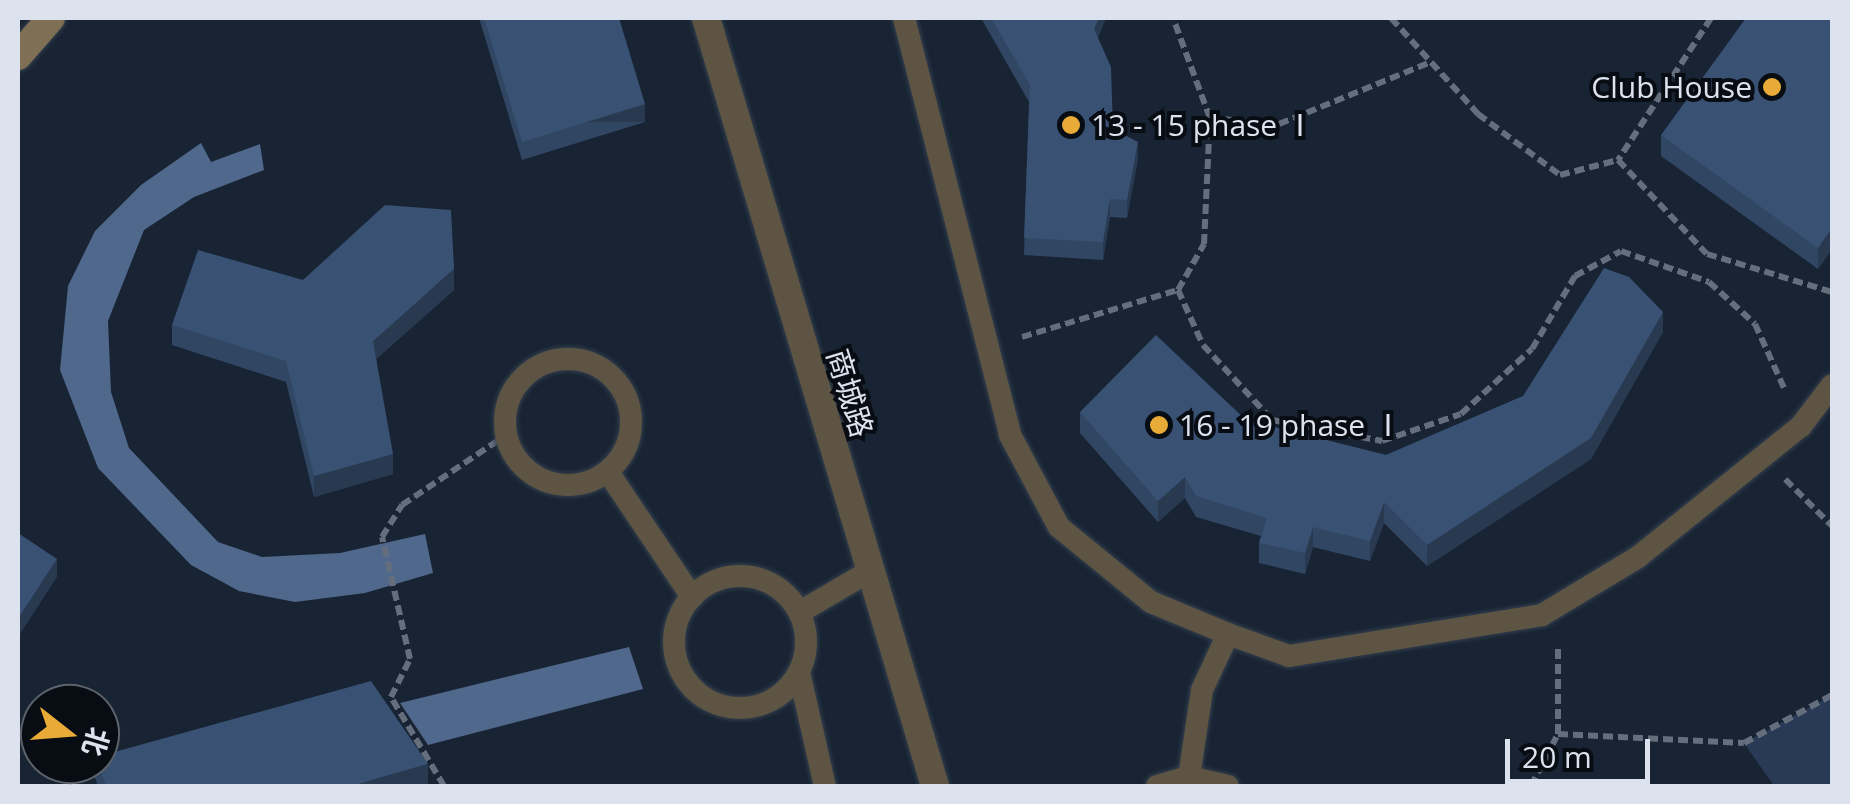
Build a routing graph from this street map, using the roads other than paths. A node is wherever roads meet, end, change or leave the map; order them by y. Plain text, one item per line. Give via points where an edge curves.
1 (51, 18) edge
2 (706, 18) edge
3 (904, 18) edge
4 (18, 56) edge
5 (1832, 385) edge
6 (608, 472) junction
7 (870, 571) junction
8 (692, 597) junction
9 (800, 612) junction
10 (1228, 634) junction
11 (799, 672) junction
12 (1189, 777) junction
13 (825, 786) edge
14 (935, 786) edge
15 (1157, 786) edge
16 (1228, 786) edge

1 - 4 main road
2 - 7 street, 商城路
3 - 10 lane via 1010,436 1058,527 1152,602
5 - 10 lane via 1801,426 1638,558 1542,615 1289,656
6 - 6 lane via 588,482 547,482 528,472 506,435 508,404 524,376 561,358 600,367 627,398 629,438
6 - 8 lane
7 - 9 lane
7 - 14 street, 商城路
8 - 9 lane via 710,583 752,577 771,583
8 - 11 lane via 674,638 686,681 702,696 723,706 767,702
9 - 11 lane via 806,652
10 - 12 lane via 1202,690
11 - 13 lane
12 - 15 lane
12 - 16 lane

